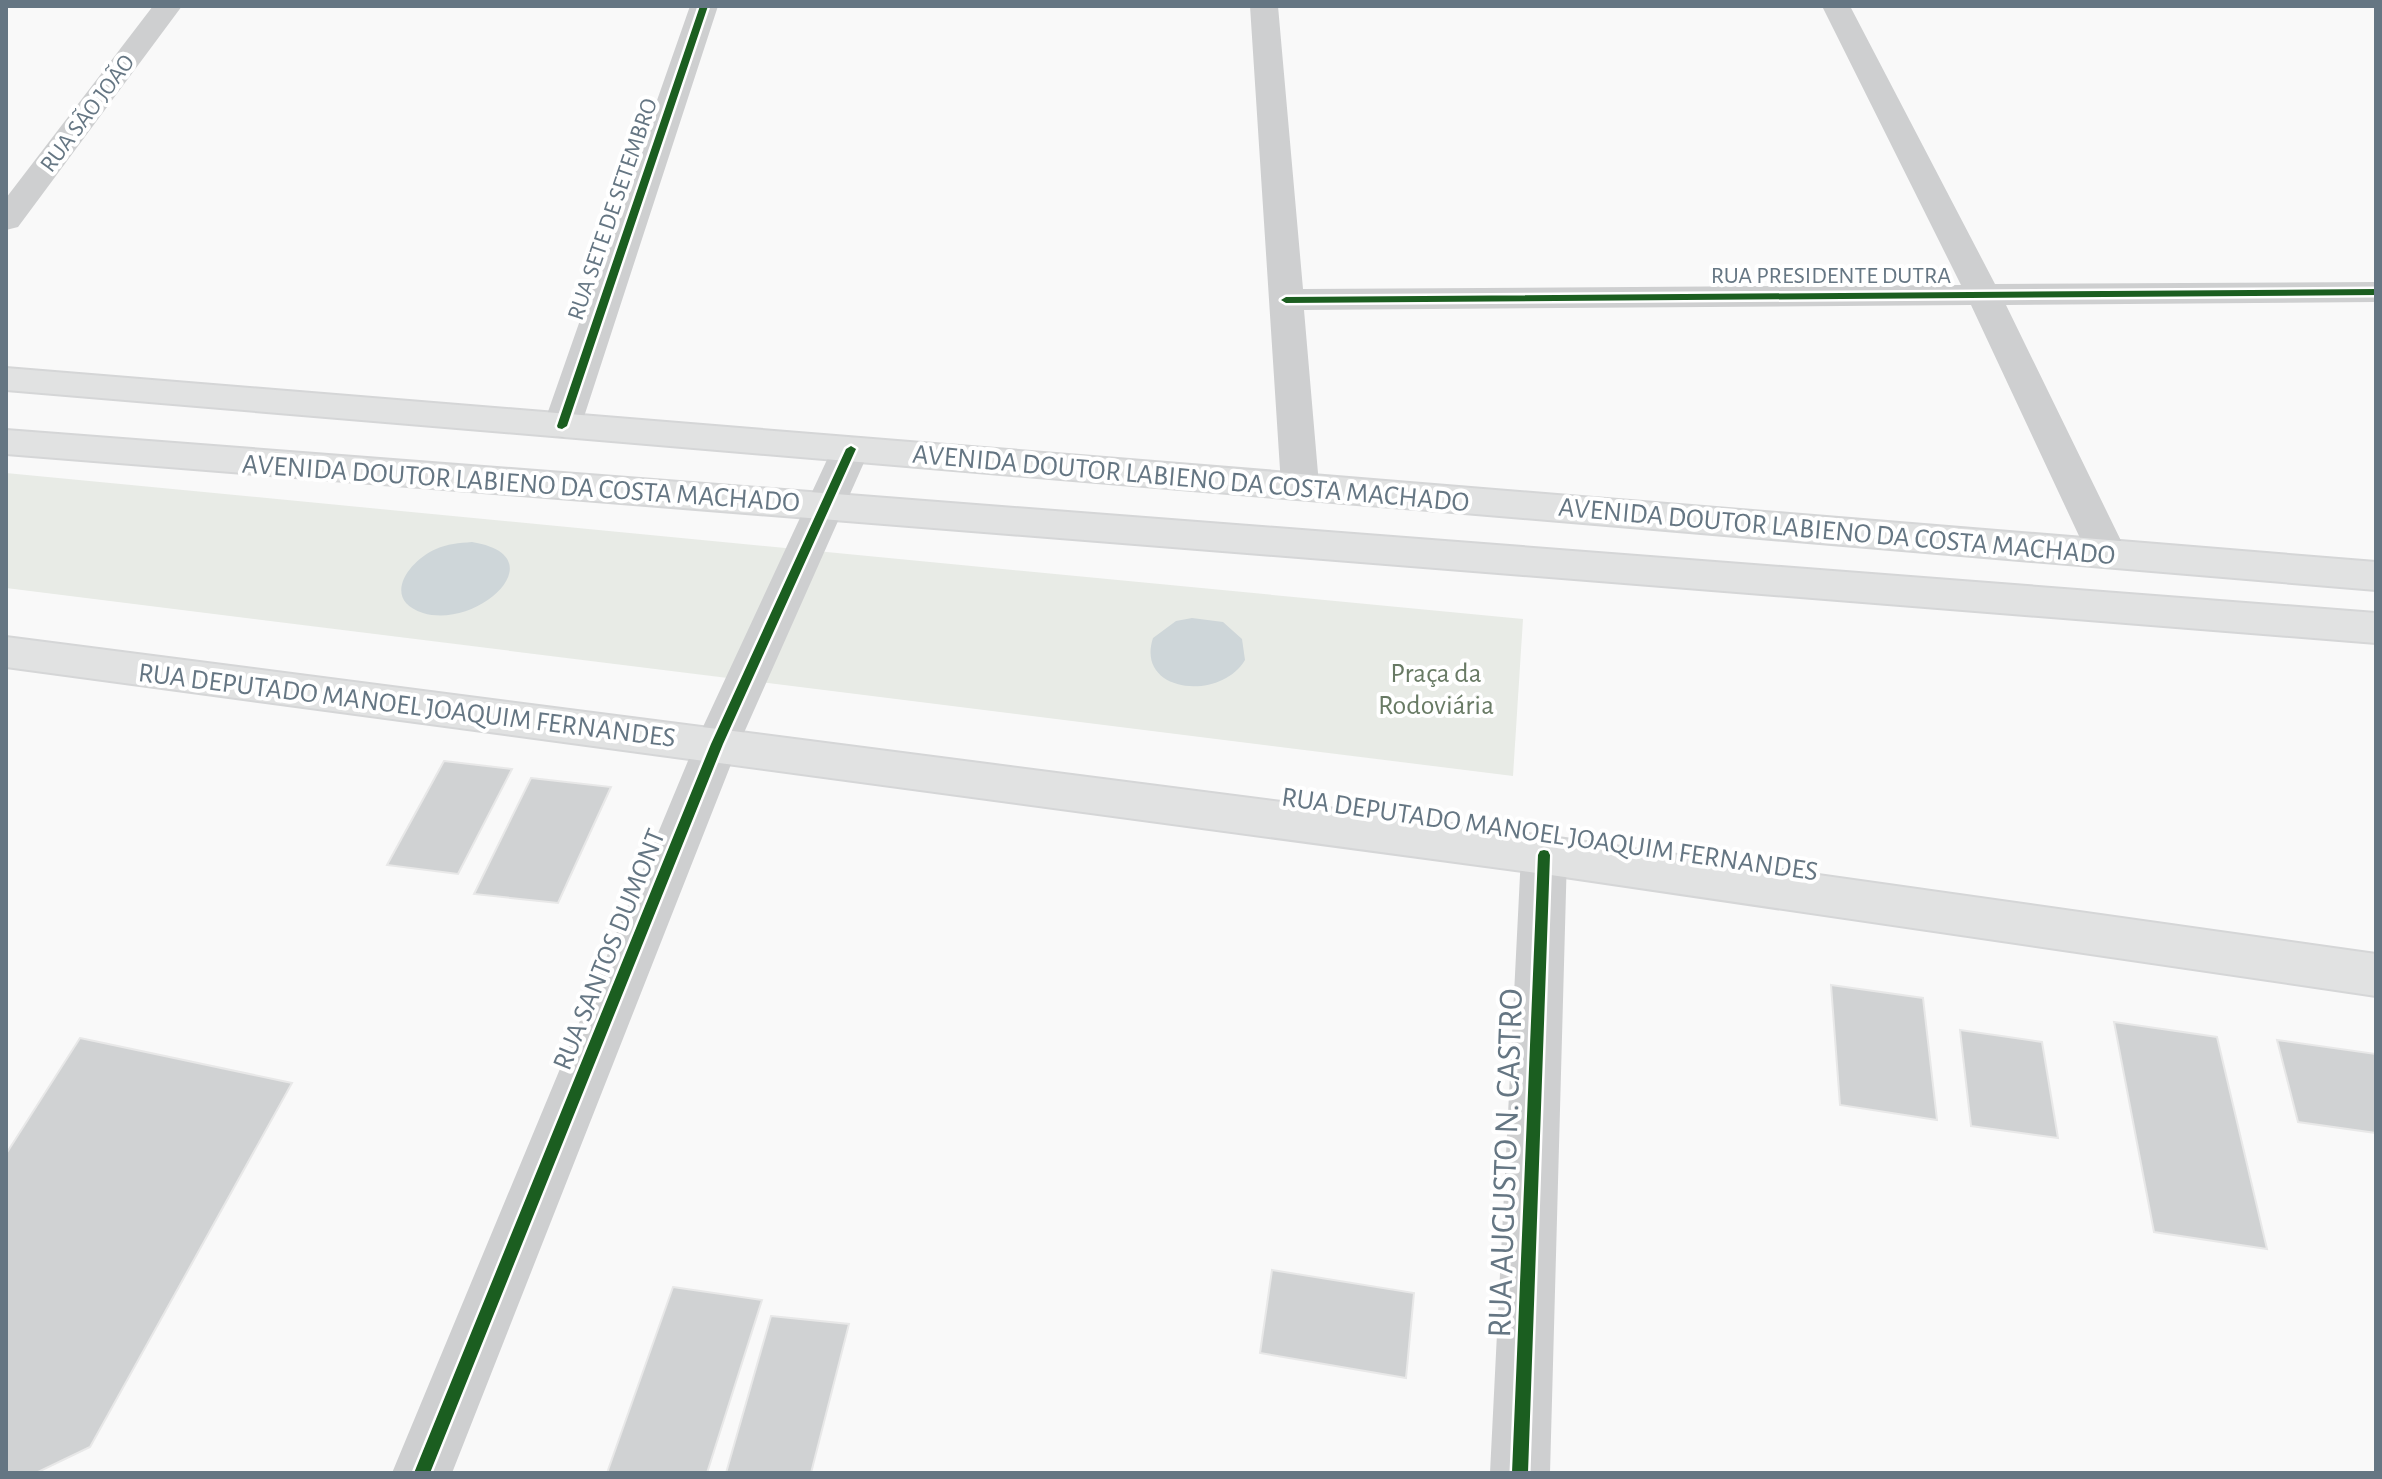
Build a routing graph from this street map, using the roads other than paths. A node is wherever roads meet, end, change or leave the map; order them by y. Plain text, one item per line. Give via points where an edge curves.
1 (168, 6) edge
2 (704, 6) edge
3 (1264, 6) edge
4 (1836, 6) edge
5 (6, 220) edge
6 (2376, 292) edge
7 (1984, 296) junction
8 (1286, 300) junction
9 (6, 379) edge
10 (562, 426) junction
11 (6, 442) edge
12 (851, 449) junction
13 (1300, 485) junction
14 (826, 506) junction
15 (2107, 553) junction
16 (2376, 576) edge
17 (2376, 628) edge
18 (6, 652) edge
19 (717, 744) junction
20 (1544, 855) junction
21 (2376, 975) edge
22 (422, 1473) edge
23 (1520, 1473) edge

1 - 5 street, RUA SÃO JOÃO
2 - 10 street, RUA SETE DE SETEMBRO
3 - 8 street
4 - 7 street
6 - 7 street, RUA PRESIDENTE DUTRA
7 - 8 street, RUA PRESIDENTE DUTRA
7 - 15 street
8 - 13 street
9 - 10 main road, AVENIDA DOUTOR LABIENO DA COSTA MACHADO
10 - 12 main road, AVENIDA DOUTOR LABIENO DA COSTA MACHADO
11 - 14 main road, AVENIDA DOUTOR LABIENO DA COSTA MACHADO
12 - 13 main road, AVENIDA DOUTOR LABIENO DA COSTA MACHADO
12 - 14 street, RUA SANTOS DUMONT
13 - 15 main road, AVENIDA DOUTOR LABIENO DA COSTA MACHADO
14 - 17 main road, AVENIDA DOUTOR LABIENO DA COSTA MACHADO
14 - 19 street, RUA SANTOS DUMONT
15 - 16 main road, AVENIDA DOUTOR LABIENO DA COSTA MACHADO
18 - 19 main road, RUA DEPUTADO MANOEL JOAQUIM FERNANDES
19 - 20 main road, RUA DEPUTADO MANOEL JOAQUIM FERNANDES
19 - 22 street, RUA SANTOS DUMONT
20 - 21 main road, RUA DEPUTADO MANOEL JOAQUIM FERNANDES
20 - 23 street, RUA AUGUSTO N. CASTRO

